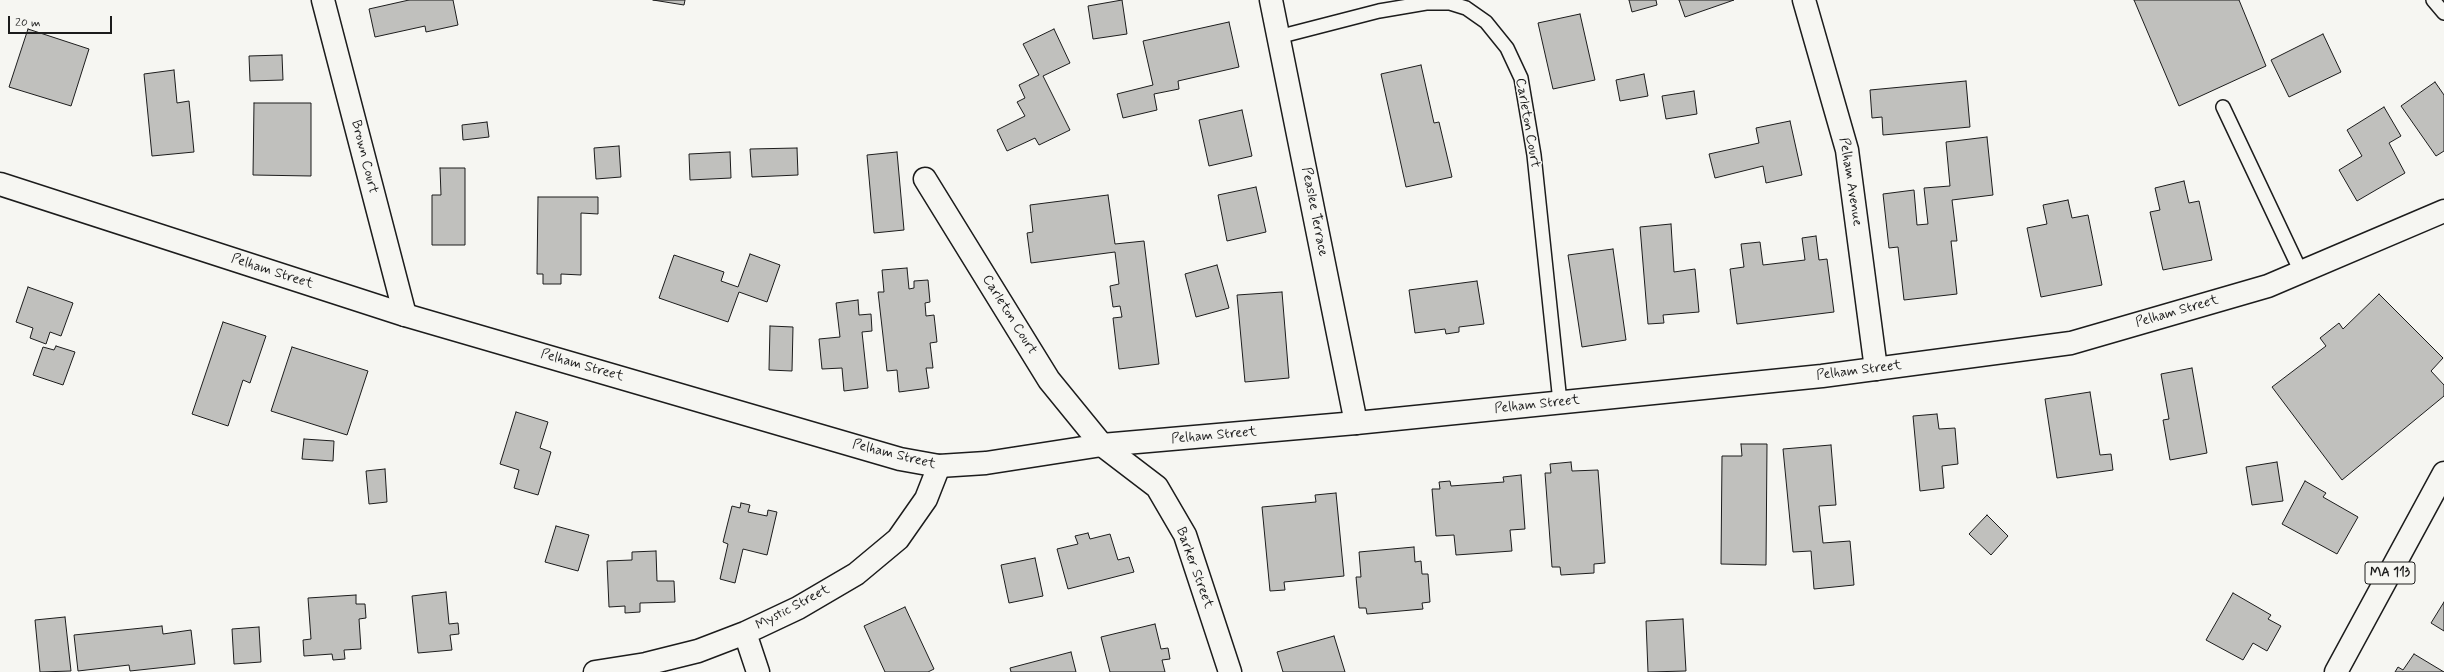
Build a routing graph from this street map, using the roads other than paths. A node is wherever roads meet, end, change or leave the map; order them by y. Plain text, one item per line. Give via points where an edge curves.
1 (324, 0) edge
2 (1271, 0) edge
3 (1804, 0) edge
4 (2434, 0) edge
5 (2444, 13) edge
6 (1278, 37) junction
7 (2223, 107) dead end
8 (925, 179) dead end
9 (0, 184) edge
10 (2444, 212) edge
11 (2301, 272) junction
12 (405, 315) junction
13 (1876, 369) junction
14 (1560, 402) junction
15 (1356, 423) junction
16 (1102, 445) junction
17 (939, 466) junction
18 (2444, 474) edge
19 (745, 633) junction
20 (595, 672) edge
21 (758, 672) edge
22 (1230, 672) edge
23 (2336, 672) edge

1 - 12 main road, Brown Court
2 - 6 main road, Peaslee Terrace
3 - 13 main road, Pelham Avenue via 1847,150
4 - 5 lane
6 - 14 lane, Carleton Court via 1379,11 1450,3 1466,8 1486,22 1507,48 1521,78 1534,155
6 - 15 main road, Peaslee Terrace
7 - 11 lane
8 - 16 main road, Carleton Court via 1049,380
9 - 12 main road, Pelham Street
10 - 11 main road, Pelham Street
11 - 13 main road, Pelham Street via 2268,286 2070,343
12 - 17 main road, Pelham Street via 900,459
13 - 14 main road, Pelham Street
14 - 15 main road, Pelham Street
15 - 16 main road, Pelham Street
16 - 17 main road, Pelham Street via 986,464
16 - 22 main road, Barker Street via 1157,487 1185,535
17 - 19 main road, Mystic Street via 926,499 898,538 856,574 798,608
18 - 23 main road, MA 113
19 - 20 main road, Mystic Street via 698,651 646,664
19 - 21 main road

